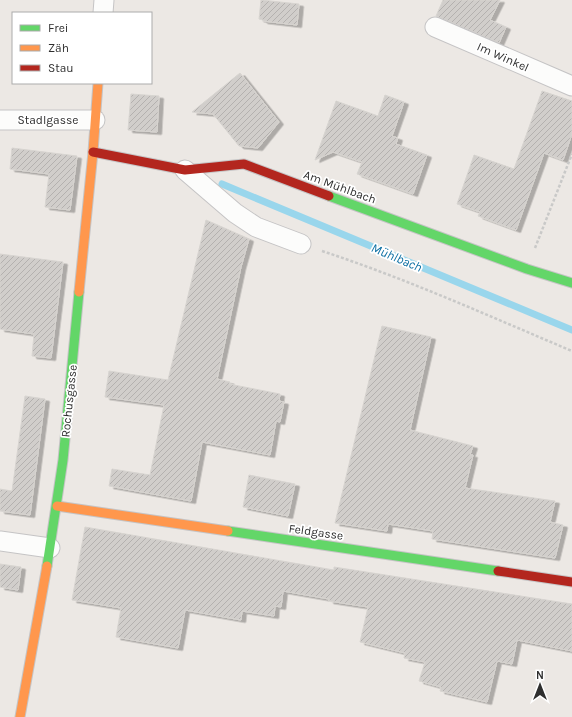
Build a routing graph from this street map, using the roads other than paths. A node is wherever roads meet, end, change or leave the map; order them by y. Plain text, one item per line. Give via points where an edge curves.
1 (104, 0) edge
2 (103, 12) edge
3 (435, 27) dead end
4 (98, 84) edge
5 (572, 86) edge
6 (0, 120) edge
7 (95, 120) junction
8 (93, 152) junction
9 (185, 170) junction
10 (301, 244) road end
11 (572, 283) edge
12 (57, 506) junction
13 (0, 541) edge
14 (50, 548) junction
15 (572, 582) edge
16 (20, 717) edge

1 - 2 street
3 - 5 street, Im Winkel
4 - 7 street, Rochusgasse
6 - 7 street, Stadlgasse
7 - 8 street, Rochusgasse
8 - 9 street, Am Mühlbach
8 - 12 street, Rochusgasse
9 - 10 street via 235,213 256,227
9 - 11 street, Am Mühlbach via 244,164 527,269
12 - 14 street, Rochusgasse
12 - 15 street, Feldgasse
13 - 14 street
14 - 16 street, Rochusgasse

